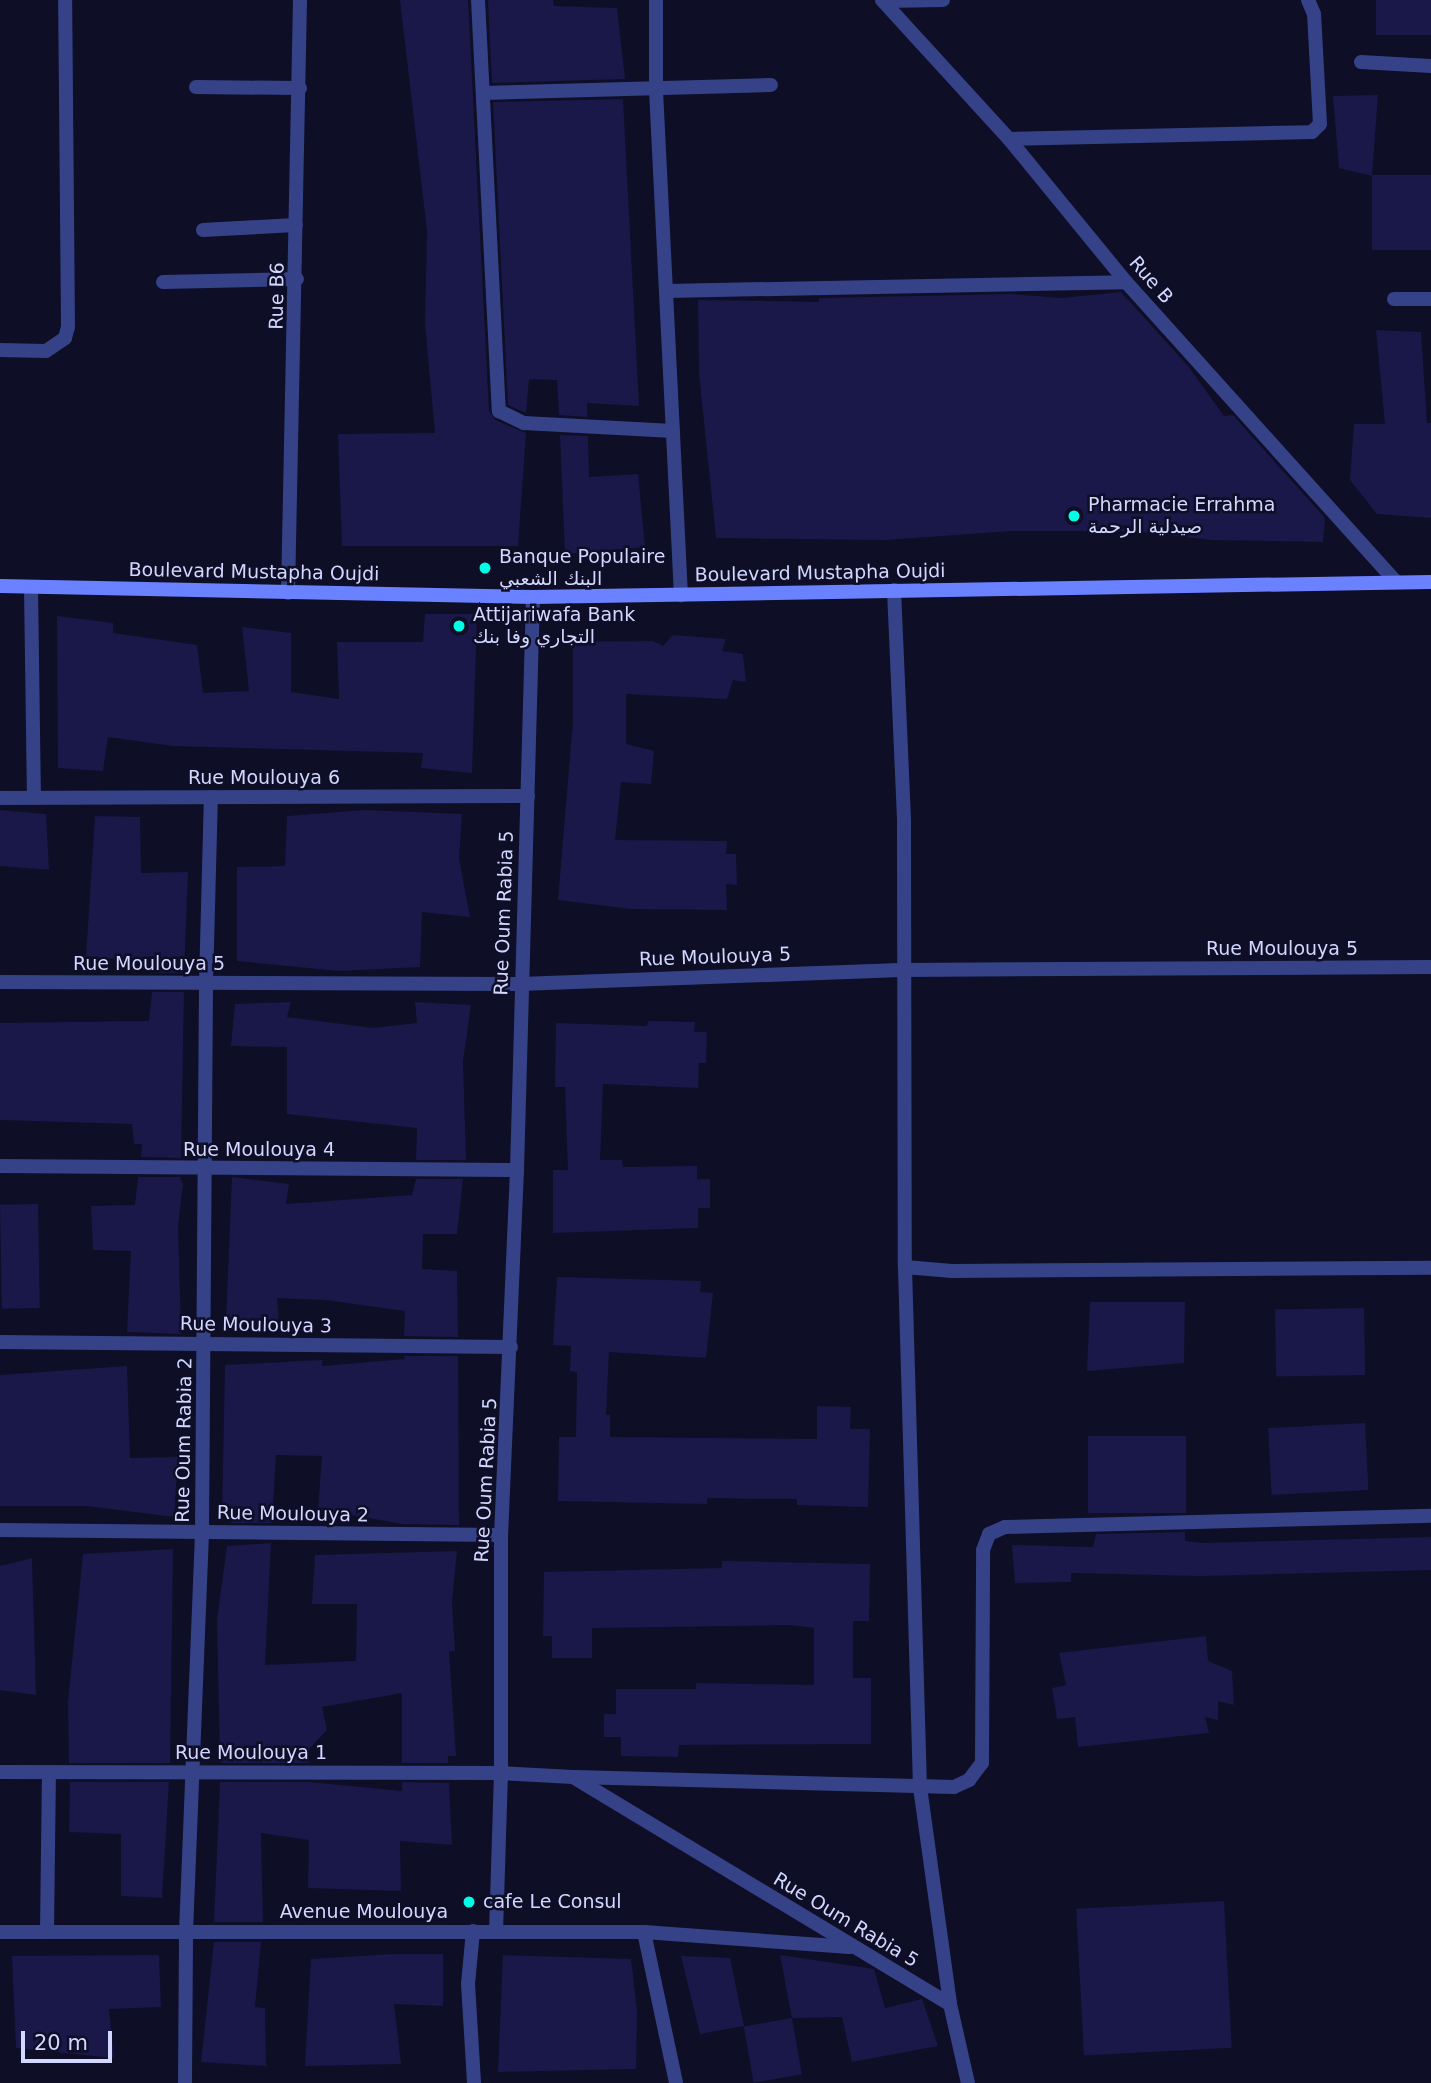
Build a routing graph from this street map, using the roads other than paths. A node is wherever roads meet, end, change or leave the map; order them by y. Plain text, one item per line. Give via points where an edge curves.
1 (65, 0) edge
2 (300, 0) edge
3 (478, 0) edge
4 (656, 0) edge
5 (943, 0) edge
6 (1308, 0) edge
7 (883, 1) edge
8 (1361, 62) dead end
9 (1431, 66) edge
10 (771, 85) dead end
11 (196, 87) dead end
12 (300, 88) junction
13 (656, 90) junction
14 (483, 93) junction
15 (1009, 139) junction
16 (296, 225) junction
17 (203, 230) dead end
18 (298, 279) junction
19 (163, 282) dead end
20 (1126, 282) junction
21 (666, 290) junction
22 (1394, 299) dead end
23 (1431, 299) edge
24 (0, 350) edge
25 (673, 430) junction
26 (1395, 581) junction
27 (1431, 582) edge
28 (0, 586) edge
29 (31, 587) junction
30 (894, 590) junction
31 (288, 593) junction
32 (681, 594) junction
33 (533, 597) junction
34 (528, 796) junction
35 (0, 797) edge
36 (34, 797) junction
37 (211, 797) junction
38 (1431, 967) edge
39 (901, 970) junction
40 (0, 982) edge
41 (206, 984) junction
42 (520, 984) junction
43 (0, 1166) edge
44 (207, 1169) junction
45 (517, 1170) junction
46 (905, 1267) junction
47 (1431, 1268) edge
48 (0, 1342) edge
49 (204, 1344) junction
50 (511, 1347) junction
51 (1431, 1516) edge
52 (0, 1530) edge
53 (202, 1532) junction
54 (501, 1535) junction
55 (0, 1772) edge
56 (49, 1772) junction
57 (193, 1772) junction
58 (501, 1773) junction
59 (573, 1777) junction
60 (920, 1787) junction
61 (473, 1931) junction
62 (495, 1931) junction
63 (0, 1932) edge
64 (47, 1932) junction
65 (186, 1932) junction
66 (644, 1932) junction
67 (853, 1948) junction
68 (950, 2004) junction
69 (185, 2083) edge
70 (474, 2083) edge
71 (676, 2083) edge
72 (968, 2083) edge

1 - 24 street via 68,327 65,338 46,351
2 - 12 street, Rue B6
3 - 14 street
4 - 13 street
5 - 7 street
6 - 15 street via 1314,14 1320,124 1312,132
7 - 15 street, Rue B
8 - 9 street
10 - 13 street
11 - 12 street
12 - 16 street, Rue B6
13 - 14 street
13 - 21 street
14 - 25 street via 499,411 524,423
15 - 20 street, Rue B
16 - 17 street
16 - 18 street, Rue B6
18 - 19 street
18 - 31 street, Rue B6
20 - 21 street
20 - 26 street, Rue B
21 - 25 street
22 - 23 street
25 - 32 street
26 - 27 main road, Boulevard Mustapha Oujdi
26 - 30 main road, Boulevard Mustapha Oujdi
28 - 29 main road, Boulevard Mustapha Oujdi
29 - 31 main road, Boulevard Mustapha Oujdi
29 - 36 street
30 - 32 main road, Boulevard Mustapha Oujdi
30 - 39 street via 904,824
31 - 33 main road, Boulevard Mustapha Oujdi
32 - 33 main road, Boulevard Mustapha Oujdi
33 - 34 street, Rue Oum Rabia 5
34 - 37 street, Rue Moulouya 6
34 - 42 street, Rue Oum Rabia 5
35 - 36 street, Rue Moulouya 6
36 - 37 street, Rue Moulouya 6
37 - 41 street, Rue Oum Rabia 2
38 - 39 street, Rue Moulouya 5
39 - 42 street, Rue Moulouya 5
39 - 46 street
40 - 41 street, Rue Moulouya 5
41 - 42 street, Rue Moulouya 5
41 - 44 street, Rue Oum Rabia 2
42 - 45 street, Rue Oum Rabia 5
43 - 44 street, Rue Moulouya 4
44 - 45 street, Rue Moulouya 4
44 - 49 street, Rue Oum Rabia 2
45 - 50 street, Rue Oum Rabia 5
46 - 47 street via 952,1271
46 - 60 street
48 - 49 street, Rue Moulouya 3
49 - 50 street, Rue Moulouya 3
49 - 53 street, Rue Oum Rabia 2
50 - 54 street, Rue Oum Rabia 5
51 - 60 street via 1005,1527 989,1534 983,1550 982,1763 969,1780 954,1787
52 - 53 street, Rue Moulouya 2
53 - 54 street, Rue Moulouya 2
53 - 57 street, Rue Oum Rabia 2
54 - 58 street, Rue Oum Rabia 5
55 - 56 street, Rue Moulouya 1
56 - 57 street, Rue Moulouya 1
56 - 64 street
57 - 58 street, Rue Moulouya 1
57 - 65 street, Rue Oum Rabia 2
58 - 59 street, Rue Oum Rabia 5
58 - 62 street
59 - 60 street
59 - 67 street, Rue Oum Rabia 5
60 - 68 street
61 - 62 street, Avenue Moulouya
61 - 65 street, Avenue Moulouya
61 - 70 street via 468,1984
62 - 66 street, Avenue Moulouya
63 - 64 street, Avenue Moulouya
64 - 65 street, Avenue Moulouya
65 - 69 street, Rue Oum Rabia 2
66 - 67 street, Avenue Moulouya
66 - 71 street
67 - 68 street, Rue Oum Rabia 5
68 - 72 street

